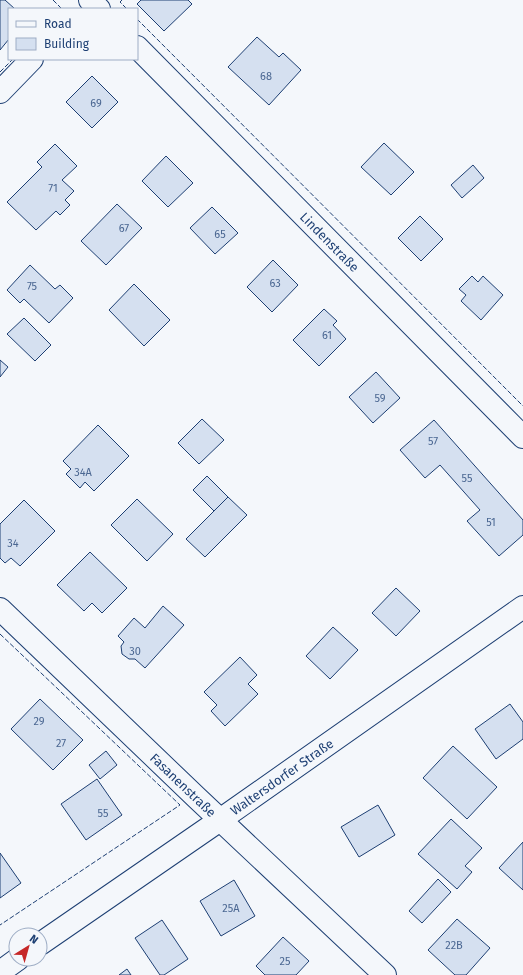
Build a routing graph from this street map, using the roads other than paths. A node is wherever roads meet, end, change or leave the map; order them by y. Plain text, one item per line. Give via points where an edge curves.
1 (90, 0) edge
2 (83, 8) edge
3 (98, 8) edge
4 (138, 48) edge
5 (31, 60) edge
6 (0, 92) edge
7 (523, 437) edge
8 (523, 608) edge
9 (0, 609) edge
10 (220, 820) junction
11 (48, 938) edge
12 (385, 975) edge

1 - 2 street
1 - 3 street
4 - 7 street, Lindenstraße
5 - 6 street
8 - 10 street, Waltersdorfer Straße
9 - 10 street, Fasanenstraße
10 - 11 street, Waltersdorfer Straße
10 - 12 street, Fasanenstraße

